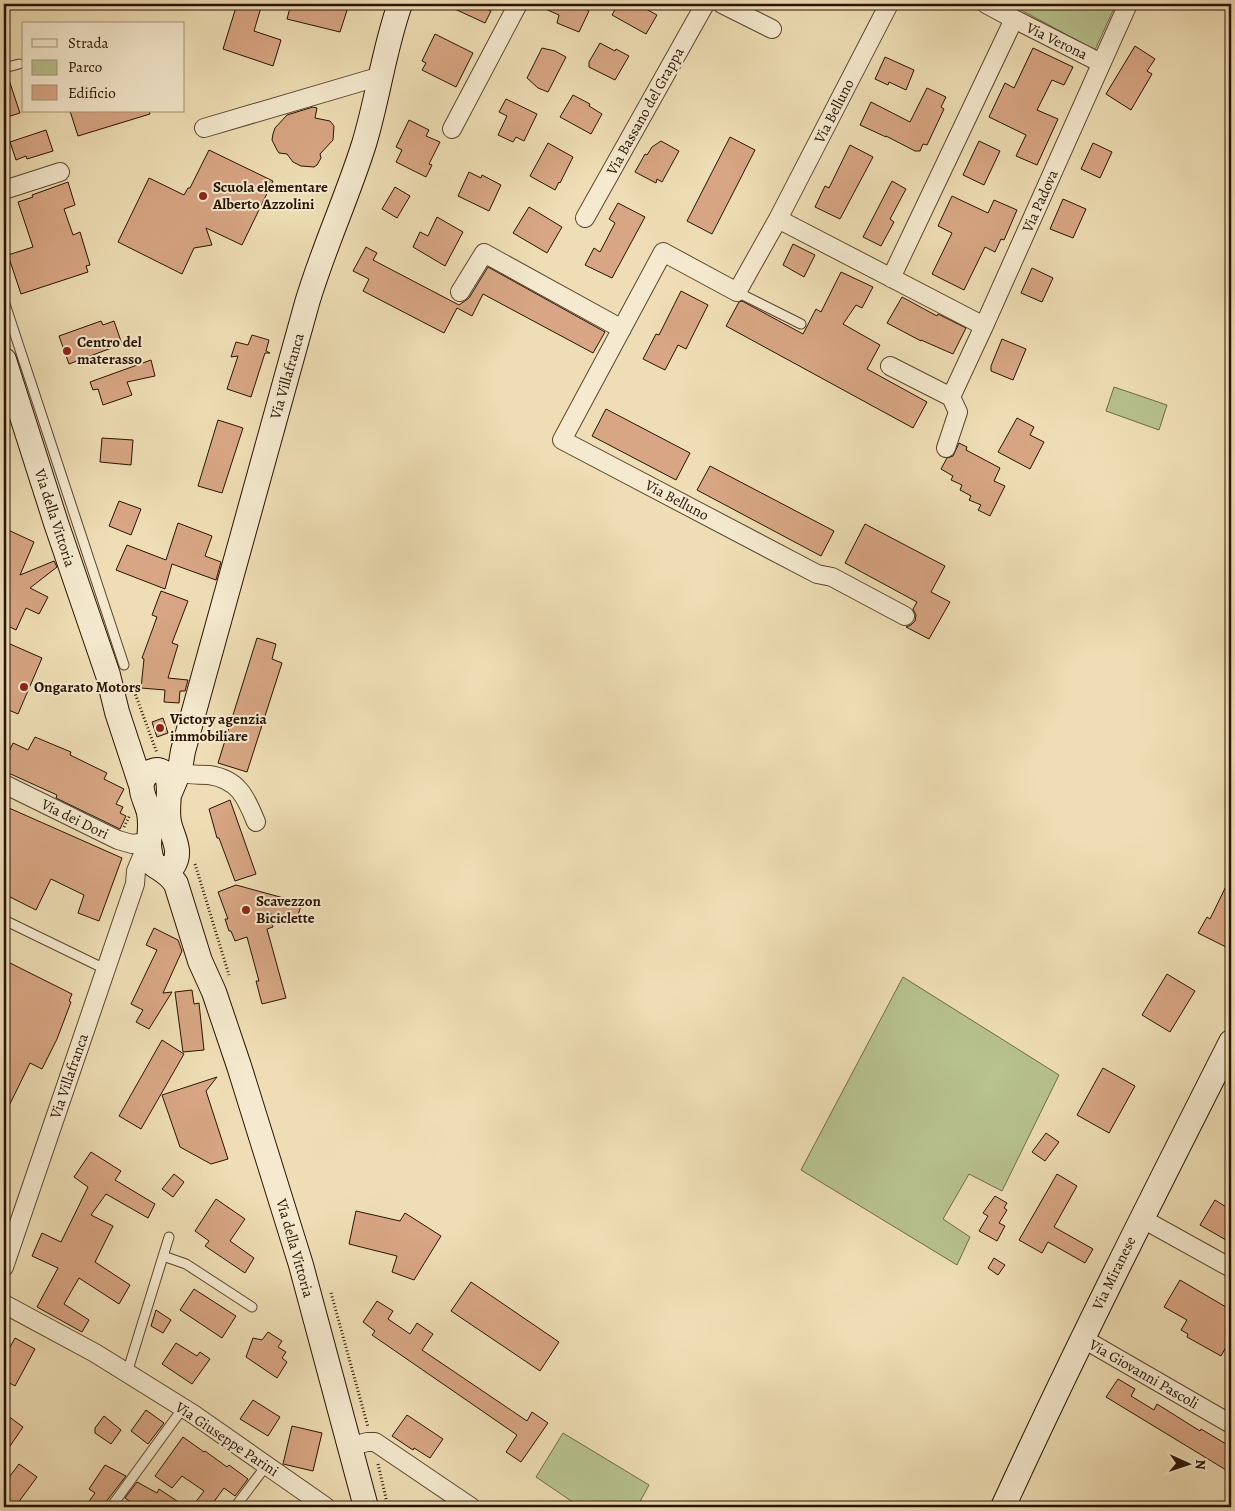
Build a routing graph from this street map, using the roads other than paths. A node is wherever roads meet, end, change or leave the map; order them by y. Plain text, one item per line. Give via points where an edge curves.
1 (400, 4) edge
2 (518, 4) edge
3 (705, 4) edge
4 (722, 4) edge
5 (890, 4) edge
6 (986, 4) edge
7 (1128, 4) edge
8 (1014, 19) junction
9 (772, 29) dead end
10 (1101, 63) junction
11 (19, 64) dead end
12 (4, 68) edge
13 (382, 76) junction
14 (204, 128) dead end
15 (452, 129) dead end
16 (60, 172) dead end
17 (4, 190) edge
18 (585, 218) dead end
19 (778, 219) junction
20 (891, 278) junction
21 (460, 292) dead end
22 (737, 292) junction
23 (4, 301) edge
24 (801, 324) dead end
25 (984, 326) junction
26 (622, 329) junction
27 (4, 360) edge
28 (890, 366) dead end
29 (951, 397) junction
30 (946, 448) dead end
31 (905, 616) dead end
32 (116, 670) junction
33 (163, 770) junction
34 (4, 784) edge
35 (169, 794) joint
36 (256, 822) dead end
37 (148, 842) junction
38 (173, 864) junction
39 (135, 884) junction
40 (4, 920) edge
41 (105, 969) junction
42 (1231, 1042) edge
43 (1142, 1218) junction
44 (169, 1237) dead end
45 (163, 1256) junction
46 (4, 1267) edge
47 (1231, 1268) edge
48 (4, 1304) edge
49 (252, 1307) dead end
50 (1082, 1338) junction
51 (127, 1373) junction
52 (183, 1408) junction
53 (1231, 1424) edge
54 (350, 1447) junction
55 (266, 1466) junction
56 (306, 1502) edge
57 (112, 1507) edge
58 (235, 1507) edge
59 (326, 1507) edge
60 (366, 1507) edge
61 (471, 1507) edge
62 (1003, 1507) edge

1 - 13 main road, Via Villafranca
2 - 15 street
3 - 18 street, Via Bassano del Grappa
4 - 9 street
5 - 19 street, Via Belluno
6 - 8 street, Via Verona
7 - 10 street, Via Padova
8 - 10 street, Via Verona
8 - 20 street
10 - 25 street, Via Padova
11 - 12 lane
13 - 14 street
13 - 33 main road, Via Villafranca via 357,165 307,302
16 - 17 street
19 - 20 street
19 - 22 street, Via Belluno
20 - 25 street
21 - 26 street via 484,253
22 - 24 lane
22 - 26 street, Via Belluno via 663,252
23 - 32 lane
25 - 29 street, Via Padova
26 - 31 street, Via Belluno via 562,440 817,574 832,577
27 - 32 main road, Via della Vittoria via 56,523
28 - 29 street
29 - 30 street via 958,412
32 - 33 main road, Via della Vittoria via 144,756
33 - 35 main road, Via Villafranca
33 - 36 street via 228,780 247,800
33 - 37 main road, Via della Vittoria via 150,815
34 - 37 street, Via dei Dori via 118,840 132,844
35 - 38 main road, Via della Vittoria
37 - 38 main road, Via della Vittoria via 154,865
37 - 39 street, Via Villafranca via 136,870
38 - 39 street via 148,873
38 - 54 main road, Via della Vittoria via 184,865 208,953 223,987 239,1066 300,1265
39 - 41 street, Via Villafranca
40 - 41 lane
41 - 46 street, Via Villafranca
42 - 43 main road, Via Miranese
43 - 47 street
43 - 50 main road, Via Miranese
44 - 45 lane
45 - 49 lane via 186,1264
45 - 51 lane
48 - 51 street, Via Giuseppe Parini
50 - 53 street, Via Giovanni Pascoli
50 - 62 main road, Via Miranese
51 - 52 street, Via Giuseppe Parini
52 - 55 street, Via Giuseppe Parini
52 - 57 lane
54 - 60 main road, Via della Vittoria
54 - 61 street via 375,1442
55 - 56 street, Via Giuseppe Parini
55 - 58 lane
56 - 59 street, Via Giuseppe Parini

